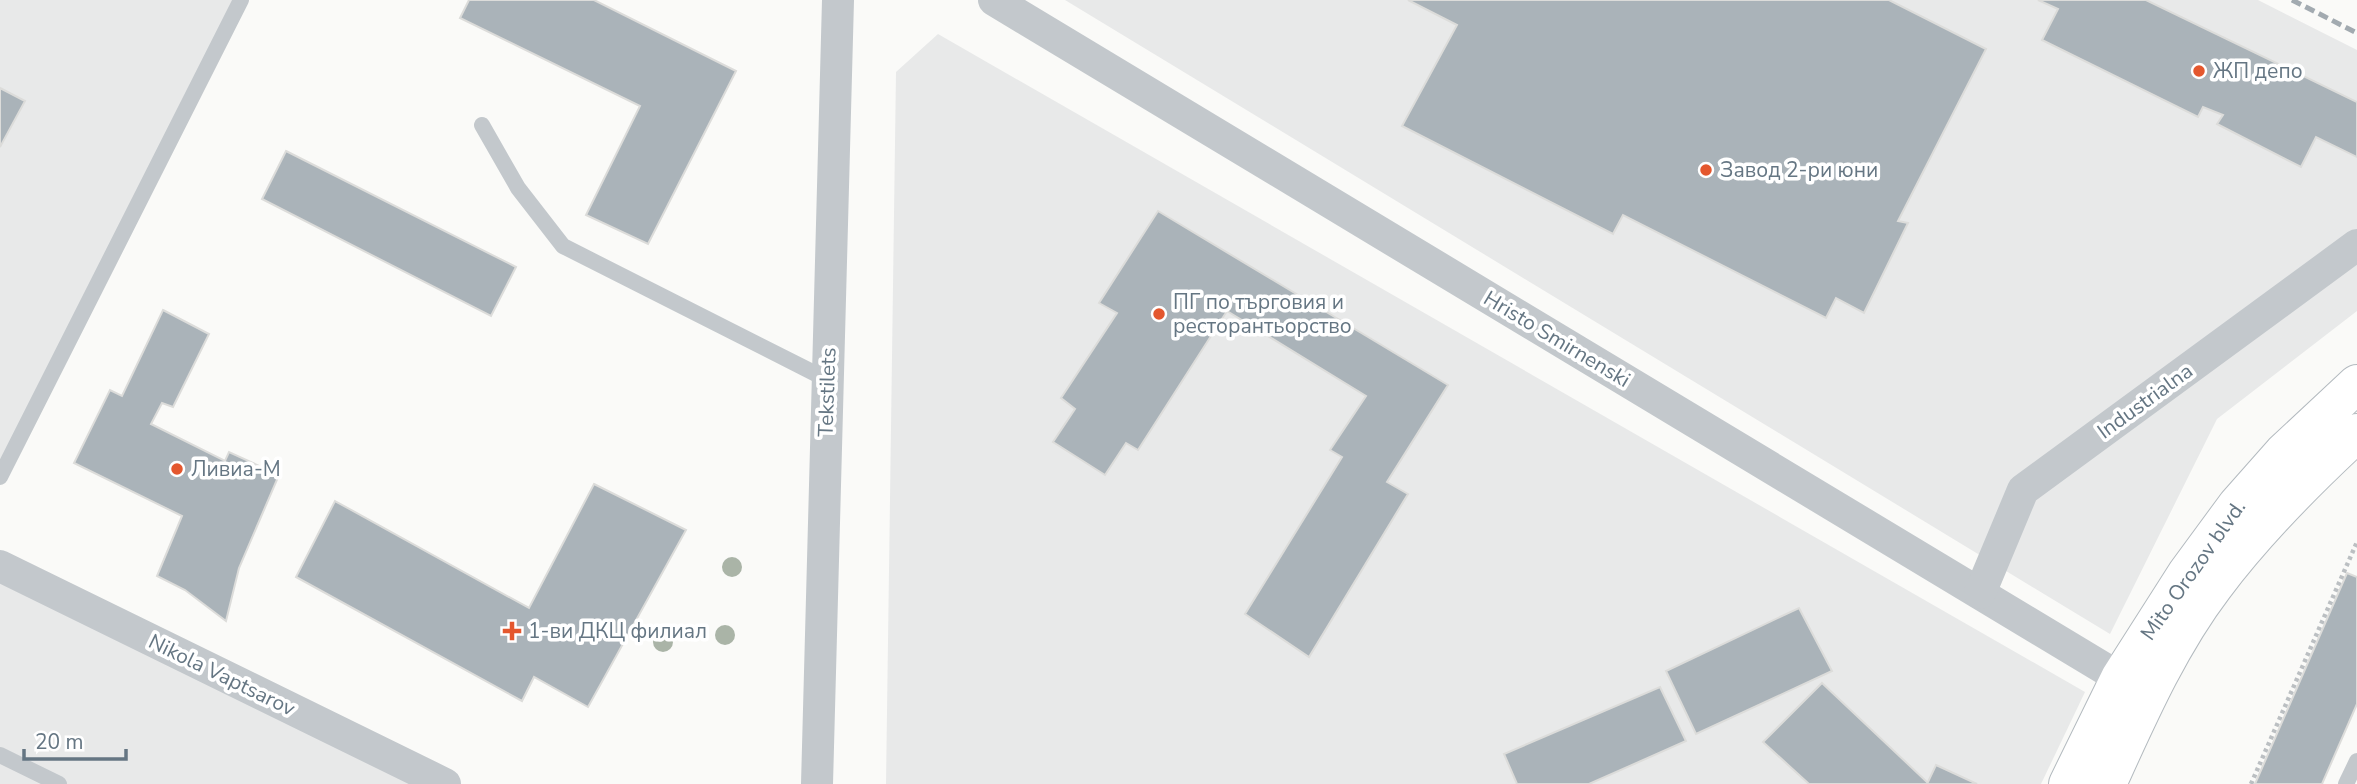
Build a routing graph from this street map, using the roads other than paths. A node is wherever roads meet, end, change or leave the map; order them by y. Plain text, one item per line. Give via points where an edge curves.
1 (241, 0) edge
2 (838, 0) edge
3 (994, 0) edge
4 (482, 125) dead end
5 (2357, 246) edge
6 (828, 380) junction
7 (2357, 384) edge
8 (2357, 433) edge
9 (0, 477) edge
10 (0, 566) edge
11 (1980, 593) junction
12 (2120, 678) junction
13 (0, 755) edge
14 (2357, 761) edge
15 (59, 784) edge
16 (445, 784) edge
17 (817, 784) edge
18 (2068, 784) edge
19 (2107, 784) edge
20 (2346, 784) edge

1 - 9 lane
2 - 6 street, Tekstilets
3 - 11 street, Hristo Smirnenski
4 - 6 lane via 518,188 563,246
5 - 11 street, Industrialna via 2023,490
6 - 17 street, Tekstilets
7 - 12 main road, Mito Orozov blvd. via 2283,453 2237,505
8 - 19 main road, Mito Orozov blvd. via 2257,534 2213,587 2149,694
10 - 16 street, Nikola Vaptsarov
11 - 12 street, Hristo Smirnenski
12 - 18 main road, Mito Orozov blvd.
13 - 15 lane
14 - 20 lane

